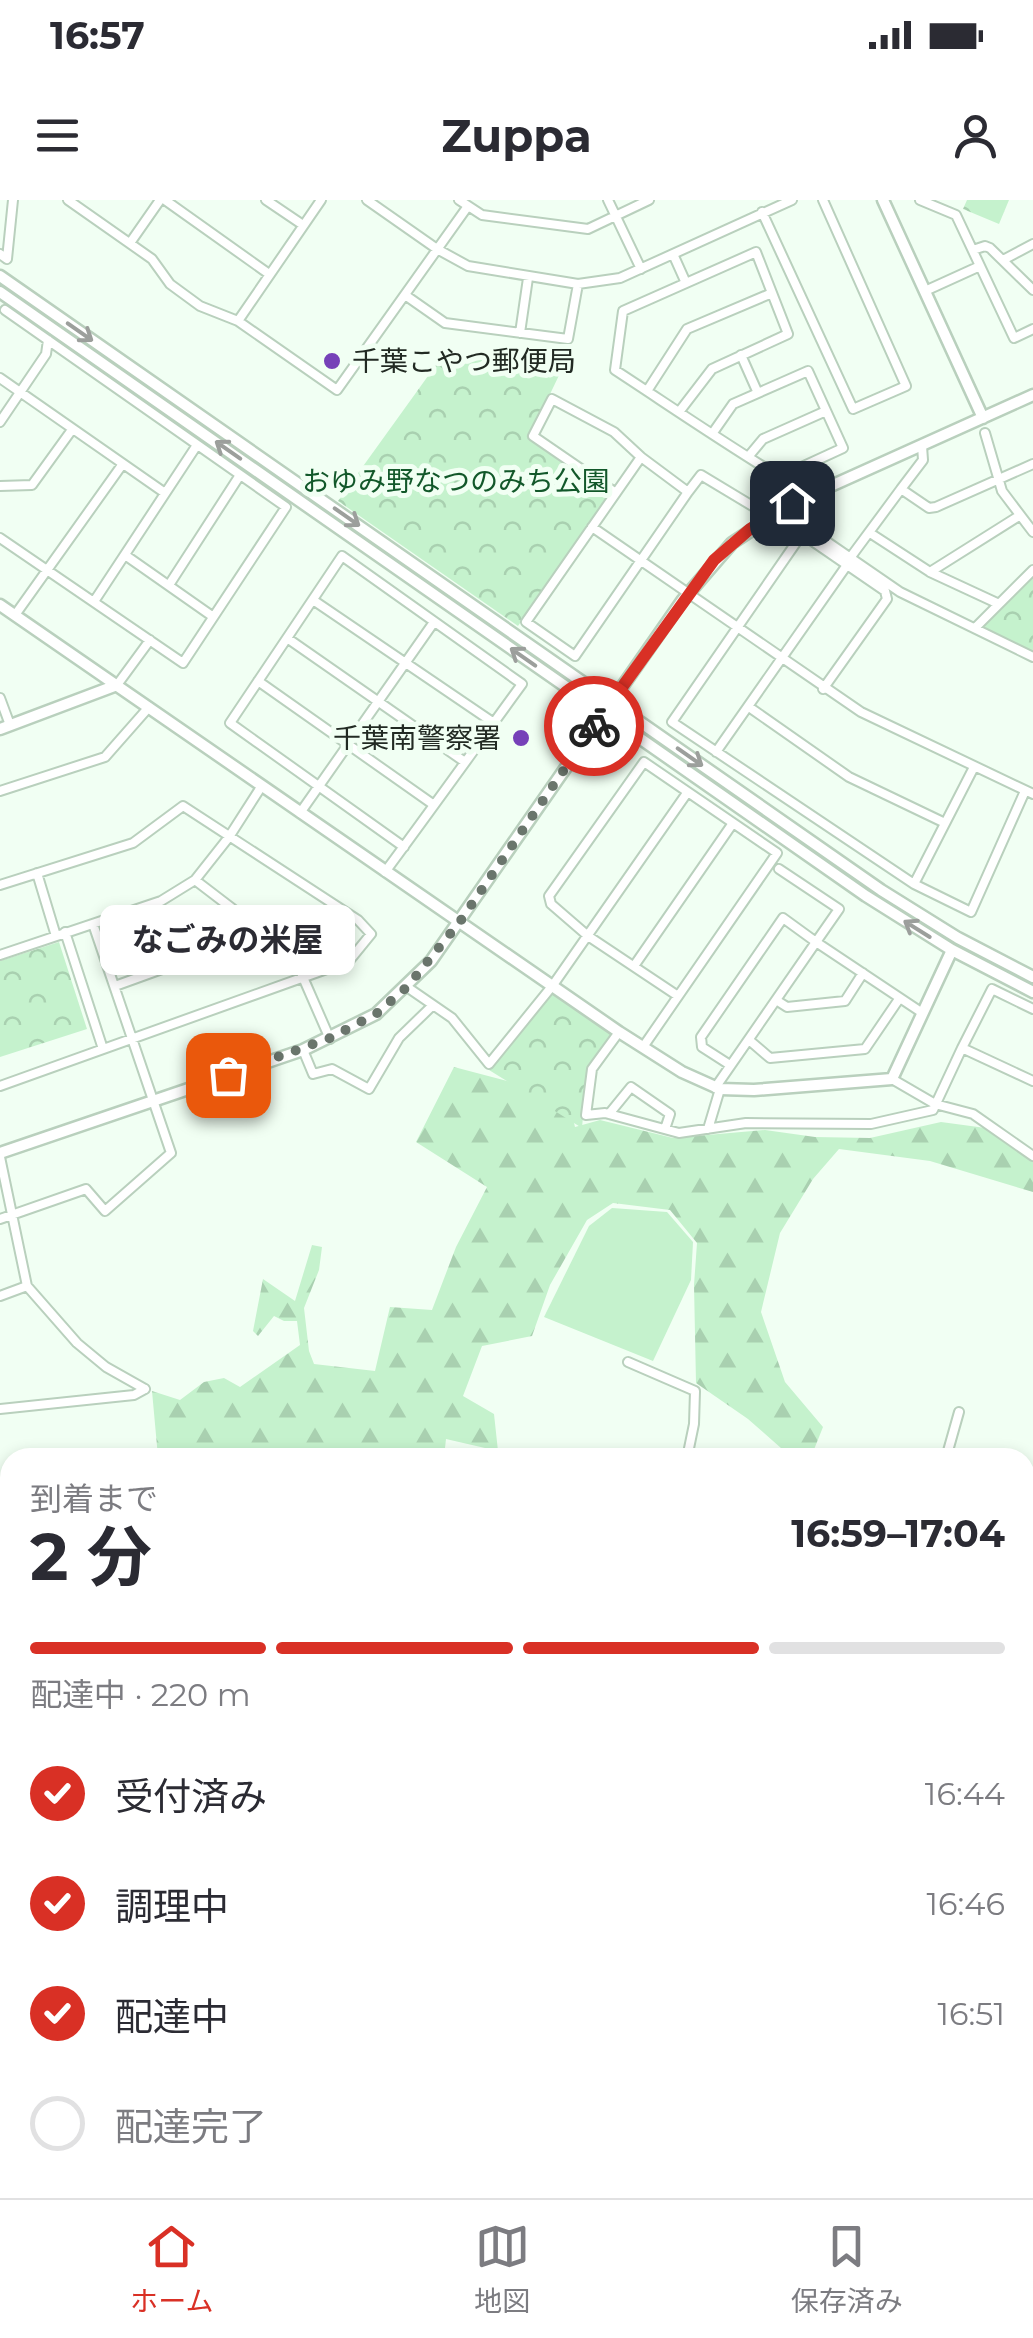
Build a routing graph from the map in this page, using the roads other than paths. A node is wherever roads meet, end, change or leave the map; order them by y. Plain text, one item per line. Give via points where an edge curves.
1 (13, 200) edge
2 (68, 200) edge
3 (162, 200) edge
4 (266, 200) edge
5 (321, 200) edge
6 (367, 200) edge
7 (459, 200) edge
8 (608, 200) edge
9 (649, 200) edge
10 (792, 200) edge
11 (823, 200) edge
12 (883, 200) edge
13 (920, 200) edge
14 (468, 206) junction
15 (762, 212) junction
16 (615, 216) junction
17 (302, 225) junction
18 (130, 243) junction
19 (1033, 244) edge
20 (437, 249) junction
21 (973, 250) junction
22 (0, 254) edge
23 (673, 254) junction
24 (1003, 260) junction
25 (980, 266) junction
26 (641, 269) junction
27 (269, 274) junction
28 (0, 276) edge
29 (528, 278) junction
30 (686, 283) junction
31 (578, 284) junction
32 (1033, 290) edge
33 (925, 291) junction
34 (0, 292) edge
35 (772, 292) junction
36 (405, 295) junction
37 (6, 310) edge
38 (238, 320) junction
39 (1033, 329) edge
40 (520, 333) junction
41 (48, 340) junction
42 (741, 355) junction
43 (831, 362) junction
44 (808, 371) junction
45 (0, 378) edge
46 (647, 391) junction
47 (757, 391) junction
48 (22, 392) junction
49 (1033, 395) edge
50 (826, 411) junction
51 (679, 412) junction
52 (983, 418) junction
53 (0, 422) edge
54 (72, 430) junction
55 (985, 433) dead end
56 (712, 434) junction
57 (197, 444) junction
58 (922, 446) junction
59 (641, 458) junction
60 (748, 458) junction
61 (1033, 464) edge
62 (122, 465) junction
63 (240, 475) junction
64 (998, 480) junction
65 (0, 486) edge
66 (901, 489) junction
67 (616, 492) junction
68 (688, 492) junction
69 (165, 493) junction
70 (770, 516) junction
71 (1019, 516) junction
72 (791, 517) dead end
73 (592, 527) junction
74 (1033, 532) edge
75 (870, 533) junction
76 (0, 538) edge
77 (125, 555) junction
78 (640, 560) junction
79 (849, 561) junction
80 (47, 569) junction
81 (1033, 570) edge
82 (930, 572) junction
83 (169, 585) junction
84 (688, 593) junction
85 (95, 600) junction
86 (313, 600) junction
87 (0, 604) edge
88 (998, 604) junction
89 (15, 615) junction
90 (212, 616) junction
91 (434, 622) junction
92 (974, 628) junction
93 (737, 629) junction
94 (287, 638) junction
95 (150, 640) junction
96 (1033, 657) edge
97 (781, 660) junction
98 (406, 663) junction
99 (258, 681) junction
100 (117, 685) junction
101 (823, 689) junction
102 (0, 698) edge
103 (378, 702) junction
104 (149, 707) junction
105 (606, 707) junction
106 (749, 707) junction
107 (494, 723) junction
108 (5, 727) edge
109 (348, 744) junction
110 (716, 752) junction
111 (465, 762) junction
112 (974, 766) junction
113 (261, 786) junction
114 (319, 786) junction
115 (0, 791) edge
116 (1029, 792) edge
117 (688, 793) junction
118 (434, 805) junction
119 (300, 814) junction
120 (946, 823) junction
121 (733, 824) junction
122 (228, 836) junction
123 (404, 847) junction
124 (779, 869) dead end
125 (385, 872) junction
126 (38, 873) junction
127 (194, 880) junction
128 (914, 884) junction
129 (0, 885) edge
130 (242, 916) junction
131 (459, 923) junction
132 (93, 924) junction
133 (60, 934) junction
134 (588, 936) junction
135 (816, 942) junction
136 (952, 950) junction
137 (0, 954) edge
138 (634, 966) junction
139 (863, 973) junction
140 (303, 976) junction
141 (1033, 977) edge
142 (553, 985) junction
143 (115, 986) junction
144 (407, 987) junction
145 (1033, 992) edge
146 (678, 996) junction
147 (776, 1000) junction
148 (900, 1000) junction
149 (432, 1006) junction
150 (1033, 1009) edge
151 (920, 1012) junction
152 (619, 1032) junction
153 (330, 1038) junction
154 (132, 1039) junction
155 (748, 1040) junction
156 (643, 1047) junction
157 (962, 1048) junction
158 (103, 1049) junction
159 (303, 1050) junction
160 (730, 1065) junction
161 (892, 1079) junction
162 (1033, 1081) edge
163 (0, 1086) edge
164 (718, 1088) junction
165 (153, 1102) junction
166 (935, 1104) junction
167 (609, 1114) junction
168 (666, 1130) junction
169 (708, 1130) junction
170 (0, 1155) edge
171 (1033, 1156) edge
172 (5, 1217) edge
173 (27, 1286) junction
174 (0, 1296) edge
175 (628, 1362) dead end
176 (0, 1410) edge
177 (959, 1412) dead end
178 (689, 1448) edge
179 (949, 1448) edge

1 - 22 street via 7,259
2 - 18 street
3 - 18 street
3 - 27 street
4 - 17 street
5 - 17 street
6 - 20 street
7 - 14 street
8 - 16 street
9 - 16 street
10 - 15 street
11 - 43 street via 906,386 852,409
12 - 33 street
13 - 21 street via 956,215
14 - 16 street via 482,215 588,228
14 - 20 street
15 - 23 street
15 - 43 street
16 - 26 street
17 - 27 street
18 - 38 street via 200,306
19 - 24 street
20 - 29 street via 468,266
20 - 36 street
21 - 24 street via 985,246
21 - 25 street
23 - 26 street
23 - 30 street
24 - 32 street
25 - 33 street
25 - 39 street via 1014,338
26 - 31 street
27 - 38 street
28 -> 105 street
29 - 31 street
29 - 40 street
30 - 35 street via 756,252
30 - 46 street via 622,311 615,370
31 - 40 street via 568,339
33 - 52 street
34 - 37 street
35 - 42 street via 788,334
35 - 46 street via 687,329
36 - 38 street via 337,390
36 - 40 street via 445,323
37 - 41 street
105 -> 37 street
41 - 48 street
41 - 57 street
42 - 47 street
42 - 51 street via 712,368
43 - 44 street
44 - 47 street
44 - 50 street
45 - 48 street
46 - 51 street
47 - 56 street via 733,404
48 - 53 street
48 - 54 street
49 - 52 street
50 - 60 street via 763,439
50 - 60 street via 843,448 780,477
51 - 56 street
52 - 58 street
54 - 62 street
54 - 65 street via 32,485
55 - 64 street
56 - 60 street
57 - 63 street
57 - 69 street
58 - 66 street via 923,460
58 - 70 street
59 - 67 street
59 - 67 street via 614,432 552,399 533,436
59 - 68 street
61 - 64 street
62 - 69 street
62 - 80 street
63 - 83 street
63 - 90 street via 286,507
64 - 66 street via 936,508
64 - 71 street
66 - 75 street
67 - 73 street
68 - 70 street via 701,475
68 - 78 street
69 - 77 street
70 - 84 street via 732,543
71 - 74 street
71 - 82 street
72 - 79 street
73 - 78 street
73 - 78 street via 526,622 575,656
75 - 79 street
75 - 82 street
76 - 80 street
77 - 83 street
77 - 85 street
78 - 84 street
79 - 92 street
79 - 93 street via 802,534
79 - 97 street
79 - 101 street via 886,590 887,599
80 - 85 street
80 - 89 street
81 - 88 street
82 - 88 street
83 - 90 street
84 - 93 street
84 - 105 street
85 - 95 street
86 - 91 street via 342,556
86 - 94 street
86 - 98 street
87 - 89 street
88 - 92 street
89 - 100 street
90 - 95 street via 182,662
91 - 98 street
91 - 107 street via 522,684
92 - 96 street
93 - 97 street
93 - 110 street via 672,722
94 - 99 street
94 - 103 street
95 - 100 street
97 - 101 street
97 - 106 street
98 - 103 street
98 - 107 street
99 - 109 street
99 - 114 street via 230,722
100 - 104 street
100 - 108 street
101 - 112 street
102 - 108 street
103 - 109 street
103 - 111 street
104 - 113 street
104 - 115 street via 105,757
105 - 131 street
136 -> 105 street via 866,896
105 -> 141 street via 881,890
106 - 110 street
106 - 120 street via 849,777
107 - 111 street
109 - 114 street
109 - 118 street
110 - 128 street
111 - 118 street
112 - 116 street
112 - 120 street
113 - 119 street
113 - 122 street
114 - 119 street
114 - 123 street
116 - 128 street via 971,912
117 - 121 street
117 - 134 street
117 - 134 street via 644,762 549,896
118 - 123 street
119 - 125 street
120 - 128 street
121 - 138 street
121 - 146 street via 777,853
122 - 126 street via 184,806 132,842
122 - 127 street
122 - 140 street via 372,934 350,961
123 - 125 street
124 - 135 street via 838,910
125 - 131 street
126 - 129 street
126 - 133 street
127 - 130 street
127 - 132 street via 161,901
130 - 140 street via 288,943
130 - 143 street via 220,948
131 - 142 street
131 - 144 street
132 - 133 street
132 - 143 street
133 - 137 street
133 - 158 street
134 - 138 street
134 - 142 street
135 - 139 street
135 - 147 street
135 - 160 street via 783,918 701,1036 702,1047
136 - 145 street
136 - 151 street
138 - 146 street
139 - 147 street via 845,1001 787,1007
139 - 148 street
140 - 153 street
140 - 154 street
142 - 149 street via 488,1064 452,1018
142 - 152 street
143 - 154 street
144 - 149 street
144 - 153 street via 376,1014
146 - 156 street
147 - 155 street
148 - 151 street
148 - 155 street via 865,1050 770,1058
149 - 159 street via 398,1038 370,1089 332,1068 313,1074
150 - 157 street via 992,988
151 - 161 street
152 - 156 street
152 - 167 street via 592,1070 586,1115
153 - 159 street
154 - 158 street
154 - 165 street
155 - 160 street
156 - 164 street
157 - 162 street
157 - 166 street
158 - 163 street
159 - 165 street
160 - 164 street
161 - 164 street
161 - 166 street
164 - 169 street
165 - 170 street
165 - 172 street via 171,1153 105,1210 86,1188
166 - 169 street via 871,1124
166 - 171 street via 973,1114
167 - 168 street
167 - 168 street via 631,1087 670,1114
168 - 169 street
170 - 172 street
172 - 173 street
173 - 174 street
173 - 176 street via 76,1343 145,1389 134,1396
175 - 178 street via 695,1390
177 - 179 street

